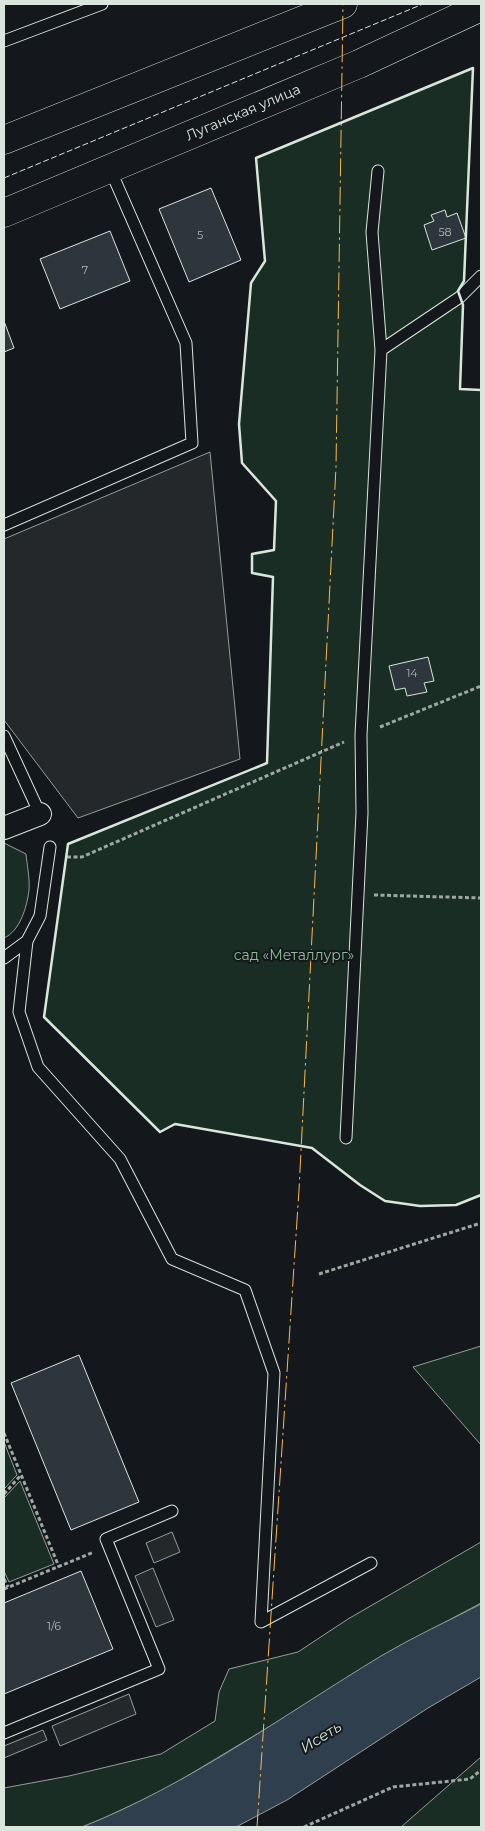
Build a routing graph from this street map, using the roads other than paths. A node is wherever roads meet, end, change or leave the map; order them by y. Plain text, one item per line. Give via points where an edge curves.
1 (99, 4) edge
2 (343, 4) edge
3 (481, 8) edge
4 (4, 41) edge
5 (4, 140) edge
6 (110, 169) junction
7 (378, 171) dead end
8 (4, 213) edge
9 (481, 276) edge
10 (382, 350) junction
11 (4, 525) edge
12 (4, 736) edge
13 (40, 814) joint
14 (4, 828) edge
15 (50, 847) road end
16 (27, 941) junction
17 (4, 958) edge
18 (346, 1138) dead end
19 (172, 1512) dead end
20 (370, 1563) dead end
21 (4, 1733) edge

1 - 4 lane
2 - 5 main road
3 - 6 main road, Луганская улица via 359,64
6 - 8 main road, Луганская улица
6 - 11 lane via 186,343 192,442
7 - 10 lane via 372,232
9 - 10 lane via 460,297
10 - 18 lane via 361,735 362,813
12 - 13 lane
13 - 14 street
15 - 16 lane via 40,916
16 - 17 lane
16 - 20 lane via 19,1012 38,1067 120,1159 172,1259 245,1290 274,1373 261,1622
19 - 21 lane via 106,1539 159,1669

